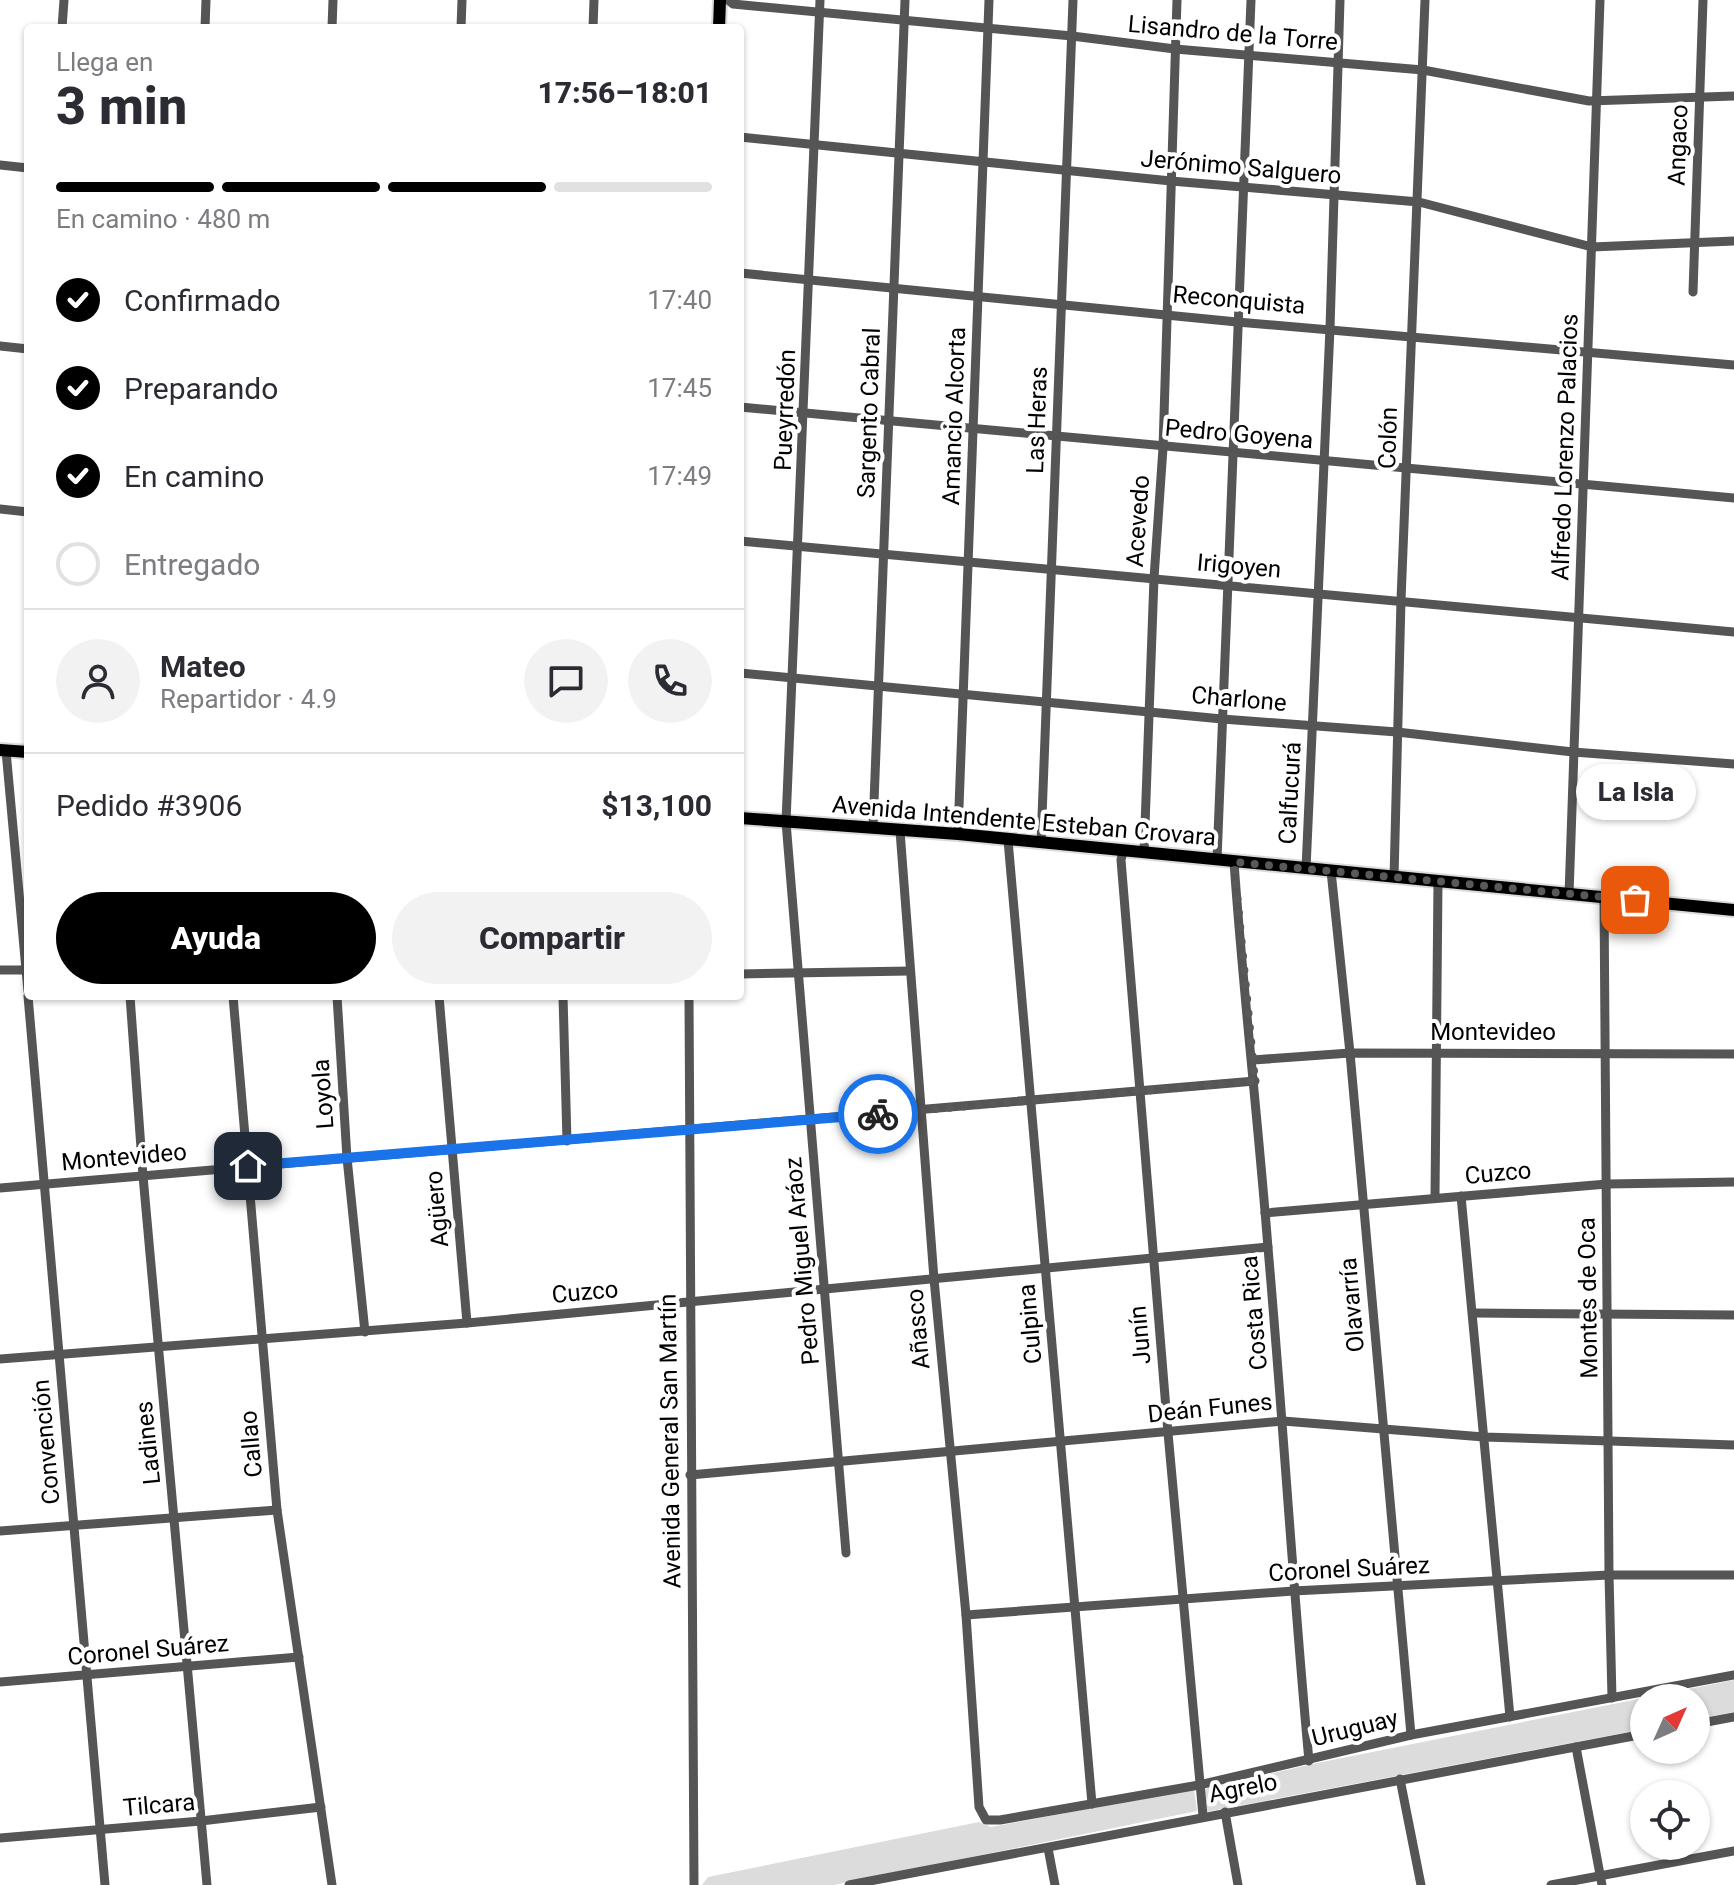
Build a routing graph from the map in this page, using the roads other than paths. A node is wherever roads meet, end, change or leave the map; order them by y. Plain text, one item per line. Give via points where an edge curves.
1 (64, 0) edge
2 (206, 0) edge
3 (333, 0) edge
4 (462, 0) edge
5 (594, 0) edge
6 (720, 0) edge
7 (728, 0) edge
8 (820, 0) edge
9 (905, 0) edge
10 (989, 0) edge
11 (1073, 0) edge
12 (1177, 0) edge
13 (1251, 0) edge
14 (1340, 0) edge
15 (1425, 0) edge
16 (1600, 0) edge
17 (1703, 0) edge
18 (820, 14) junction
19 (904, 20) junction
20 (62, 24) edge
21 (205, 24) edge
22 (332, 24) edge
23 (461, 24) edge
24 (593, 24) edge
25 (719, 24) edge
26 (988, 28) junction
27 (1072, 36) junction
28 (1175, 49) junction
29 (1249, 56) junction
30 (1339, 63) junction
31 (1423, 70) junction
32 (1734, 96) edge
33 (1700, 97) junction
34 (1597, 101) junction
35 (744, 137) edge
36 (815, 144) junction
37 (900, 155) junction
38 (983, 163) junction
39 (0, 165) edge
40 (24, 168) edge
41 (1067, 171) junction
42 (1171, 181) junction
43 (1244, 188) junction
44 (1332, 195) junction
45 (1419, 202) junction
46 (1734, 241) edge
47 (1694, 244) junction
48 (1592, 247) junction
49 (744, 273) edge
50 (809, 280) junction
51 (893, 289) junction
52 (1693, 292) dead end
53 (979, 296) junction
54 (1062, 303) junction
55 (1166, 314) junction
56 (1237, 322) junction
57 (1330, 328) junction
58 (1413, 336) junction
59 (0, 346) edge
60 (24, 349) edge
61 (1589, 353) junction
62 (1734, 365) edge
63 (744, 407) edge
64 (805, 413) junction
65 (888, 420) junction
66 (973, 427) junction
67 (1056, 436) junction
68 (1163, 448) junction
69 (1233, 454) junction
70 (1324, 461) junction
71 (1407, 469) junction
72 (1584, 485) junction
73 (1734, 498) edge
74 (0, 509) edge
75 (24, 512) edge
76 (744, 541) edge
77 (799, 546) junction
78 (883, 553) junction
79 (969, 560) junction
80 (1051, 568) junction
81 (1154, 578) junction
82 (1226, 585) junction
83 (1318, 593) junction
84 (1401, 600) junction
85 (1578, 618) junction
86 (1734, 632) edge
87 (744, 673) edge
88 (794, 678) junction
89 (877, 686) junction
90 (962, 693) junction
91 (1045, 702) junction
92 (1149, 710) junction
93 (1222, 719) junction
94 (1314, 725) junction
95 (1397, 732) junction
96 (3, 751) edge
97 (24, 752) edge
98 (1573, 752) junction
99 (1734, 764) edge
100 (744, 818) edge
101 (786, 822) junction
102 (873, 828) junction
103 (900, 831) junction
104 (958, 834) junction
105 (1008, 840) junction
106 (1041, 843) junction
107 (1123, 851) junction
108 (1144, 853) junction
109 (1217, 860) junction
110 (1234, 862) junction
111 (1306, 869) junction
112 (1331, 871) junction
113 (1394, 878) junction
114 (1438, 882) junction
115 (1569, 895) junction
116 (1604, 898) junction
117 (1734, 910) edge
118 (24, 943) edge
119 (0, 970) edge
120 (24, 970) edge
121 (910, 971) junction
122 (797, 972) junction
123 (744, 974) edge
124 (29, 1000) edge
125 (130, 1000) edge
126 (233, 1000) edge
127 (337, 1000) edge
128 (439, 1000) edge
129 (563, 1000) edge
130 (689, 1000) edge
131 (1437, 1052) junction
132 (1350, 1053) junction
133 (1605, 1053) junction
134 (1734, 1054) edge
135 (1253, 1060) junction
136 (1255, 1081) junction
137 (1140, 1091) junction
138 (1031, 1100) junction
139 (921, 1110) junction
140 (810, 1120) junction
141 (690, 1130) junction
142 (567, 1141) junction
143 (451, 1149) junction
144 (347, 1158) junction
145 (248, 1166) junction
146 (143, 1176) junction
147 (1734, 1182) edge
148 (46, 1184) junction
149 (1607, 1184) junction
150 (0, 1188) edge
151 (1461, 1196) junction
152 (1435, 1197) junction
153 (1363, 1205) junction
154 (1265, 1213) junction
155 (1268, 1247) junction
156 (1154, 1259) junction
157 (1046, 1268) junction
158 (934, 1279) junction
159 (825, 1291) junction
160 (690, 1302) junction
161 (1474, 1313) junction
162 (1607, 1314) junction
163 (1734, 1315) edge
164 (467, 1323) junction
165 (365, 1332) junction
166 (261, 1340) junction
167 (158, 1345) junction
168 (58, 1354) junction
169 (0, 1359) edge
170 (1283, 1421) junction
171 (1383, 1428) junction
172 (1168, 1433) junction
173 (1484, 1437) junction
174 (1060, 1440) junction
175 (1609, 1441) junction
176 (1734, 1445) edge
177 (950, 1452) junction
178 (838, 1461) junction
179 (690, 1475) junction
180 (277, 1510) junction
181 (175, 1517) junction
182 (73, 1526) junction
183 (0, 1531) edge
184 (846, 1553) dead end
185 (1609, 1575) junction
186 (1734, 1575) edge
187 (1498, 1583) junction
188 (1398, 1586) junction
189 (1293, 1591) junction
190 (1183, 1600) junction
191 (1076, 1609) junction
192 (966, 1615) junction
193 (299, 1657) junction
194 (187, 1668) junction
195 (86, 1675) junction
196 (1734, 1675) edge
197 (0, 1682) edge
198 (1612, 1698) junction
199 (1510, 1717) junction
200 (1734, 1717) edge
201 (1710, 1721) edge
202 (1411, 1735) junction
203 (1630, 1737) edge
204 (1576, 1747) junction
205 (1309, 1761) junction
206 (1400, 1779) junction
207 (1199, 1785) junction
208 (1092, 1804) junction
209 (321, 1807) junction
210 (1225, 1812) junction
211 (1203, 1816) junction
212 (986, 1820) joint
213 (201, 1821) junction
214 (99, 1830) junction
215 (0, 1838) edge
216 (1048, 1848) junction
217 (1734, 1851) edge
218 (1601, 1880) edge
219 (875, 1883) edge
220 (105, 1885) edge
221 (207, 1885) edge
222 (332, 1885) edge
223 (694, 1885) edge
224 (849, 1885) edge
225 (1055, 1885) edge
226 (1238, 1885) edge
227 (1421, 1885) edge
228 (1551, 1885) edge

1 - 20 street
2 - 21 street
3 - 22 street
4 - 23 street
5 - 24 street
6 - 25 main road
7 - 18 street, Lisandro de la Torre
8 - 18 street, Pueyrredón
9 - 19 street, Sargento Cabral
10 - 26 street, Amancio Alcorta
11 - 27 street, Las Heras
12 - 28 street, Acevedo
13 - 29 street
14 - 30 street, Calfucurá
15 - 31 street, Colón
16 - 34 street, Alfredo Lorenzo Palacios
17 - 33 street, Angaco
18 - 19 street, Lisandro de la Torre
18 - 36 street, Pueyrredón
19 - 26 street, Lisandro de la Torre
19 - 37 street, Sargento Cabral
26 - 27 street, Lisandro de la Torre
26 - 38 street, Amancio Alcorta
27 - 28 street, Lisandro de la Torre
27 - 41 street, Las Heras
28 - 29 street, Lisandro de la Torre
28 - 42 street, Acevedo
29 - 30 street, Lisandro de la Torre
29 - 43 street
30 - 31 street, Lisandro de la Torre
30 - 44 street, Calfucurá
31 - 34 street, Lisandro de la Torre
31 - 45 street, Colón
32 - 33 street, Lisandro de la Torre
33 - 34 street, Lisandro de la Torre
33 - 47 street, Angaco
34 - 48 street, Alfredo Lorenzo Palacios
35 - 36 street, Jerónimo Salguero
36 - 37 street, Jerónimo Salguero
36 - 50 street, Pueyrredón
37 - 38 street, Jerónimo Salguero
37 - 51 street, Sargento Cabral
38 - 41 street, Jerónimo Salguero
38 - 53 street, Amancio Alcorta
39 - 40 street
41 - 42 street, Jerónimo Salguero
41 - 54 street, Las Heras
42 - 43 street, Jerónimo Salguero
42 - 55 street, Acevedo
43 - 44 street, Jerónimo Salguero
43 - 56 street
44 - 45 street, Jerónimo Salguero
44 - 57 street, Calfucurá
45 - 48 street, Jerónimo Salguero
45 - 58 street, Colón
46 - 47 street, Jerónimo Salguero
47 - 48 street, Jerónimo Salguero
47 - 52 street, Angaco
48 - 61 street, Alfredo Lorenzo Palacios
49 - 50 street, Reconquista
50 - 51 street, Reconquista
50 - 64 street, Pueyrredón
51 - 53 street, Reconquista
51 - 65 street, Sargento Cabral
53 - 54 street, Reconquista
53 - 66 street, Amancio Alcorta
54 - 55 street, Reconquista
54 - 67 street, Las Heras
55 - 56 street, Reconquista
55 - 68 street, Acevedo
56 - 57 street, Reconquista
56 - 69 street
57 - 58 street, Reconquista
57 - 70 street, Calfucurá
58 - 61 street, Reconquista
58 - 71 street, Colón
59 - 60 street
61 - 62 street, Reconquista
61 - 72 street, Alfredo Lorenzo Palacios
63 - 64 street, Pedro Goyena
64 - 65 street, Pedro Goyena
64 - 77 street, Pueyrredón
65 - 66 street, Pedro Goyena
65 - 78 street, Sargento Cabral
66 - 67 street, Pedro Goyena
66 - 79 street, Amancio Alcorta
67 - 68 street, Pedro Goyena
67 - 80 street, Las Heras
68 - 69 street, Pedro Goyena
68 - 81 street, Acevedo
69 - 70 street, Pedro Goyena
69 - 82 street
70 - 71 street, Pedro Goyena
70 - 83 street, Calfucurá
71 - 72 street, Pedro Goyena
71 - 84 street, Colón
72 - 73 street, Pedro Goyena
72 - 85 street, Alfredo Lorenzo Palacios
74 - 75 street
76 - 77 street, Irigoyen
77 - 78 street, Irigoyen
77 - 88 street, Pueyrredón
78 - 79 street, Irigoyen
78 - 89 street, Sargento Cabral
79 - 80 street, Irigoyen
79 - 90 street, Amancio Alcorta
80 - 81 street, Irigoyen
80 - 91 street, Las Heras
81 - 82 street, Irigoyen
81 - 92 street, Acevedo
82 - 83 street, Irigoyen
82 - 93 street
83 - 84 street, Irigoyen
83 - 94 street, Calfucurá
84 - 85 street, Irigoyen
84 - 95 street, Colón
85 - 86 street, Irigoyen
85 - 98 street, Alfredo Lorenzo Palacios
87 - 88 street, Charlone
88 - 89 street, Charlone
88 - 101 street, Pueyrredón
89 - 90 street, Charlone
89 - 102 street, Sargento Cabral
90 - 91 street, Charlone
90 - 104 street, Amancio Alcorta
91 - 92 street, Charlone
91 - 106 street, Las Heras
92 - 93 street, Charlone
92 - 108 street, Acevedo
93 - 94 street, Charlone
93 - 109 street
94 - 95 street, Charlone
94 - 111 street, Calfucurá
95 - 98 street, Charlone
95 - 113 street, Colón
96 - 97 main road
96 - 118 street, Convención
98 - 99 street, Charlone
98 - 115 street, Alfredo Lorenzo Palacios
100 - 101 main road, Avenida Intendente Esteban Crovara
101 - 102 main road, Avenida Intendente Esteban Crovara
101 - 122 street, Pedro Miguel Aráoz
102 - 103 main road, Avenida Intendente Esteban Crovara
103 - 104 main road, Avenida Intendente Esteban Crovara
103 - 121 street, Añasco
104 - 105 main road, Avenida Intendente Esteban Crovara
105 - 106 main road, Avenida Intendente Esteban Crovara
105 - 138 street, Culpina
106 - 107 main road, Avenida Intendente Esteban Crovara
107 - 108 main road, Avenida Intendente Esteban Crovara
107 - 137 street, Junín
108 - 109 main road, Avenida Intendente Esteban Crovara
109 - 110 main road, Avenida Intendente Esteban Crovara
110 - 111 main road, Avenida Intendente Esteban Crovara
110 - 135 street, Costa Rica
111 - 112 main road, Avenida Intendente Esteban Crovara
112 - 113 main road, Avenida Intendente Esteban Crovara
112 - 132 street, Olavarría
113 - 114 main road, Avenida Intendente Esteban Crovara
114 - 115 main road, Avenida Intendente Esteban Crovara
114 - 131 street
115 - 116 main road, Avenida Intendente Esteban Crovara
116 - 117 main road, Avenida Intendente Esteban Crovara
116 - 133 street, Montes de Oca
119 - 120 street
121 - 122 street
121 - 139 street, Añasco
122 - 123 street
122 - 140 street, Pedro Miguel Aráoz
124 - 148 street, Convención
125 - 146 street, Ladines
126 - 145 street, Callao
127 - 144 street, Loyola
128 - 143 street, Agüero
129 - 142 street
130 - 141 street, Avenida General San Martín
131 - 132 street, Montevideo
131 - 133 street, Montevideo
131 - 152 street
132 - 135 street, Montevideo
132 - 153 street, Olavarría
133 - 134 street, Montevideo
133 - 149 street, Montes de Oca
135 - 136 street, Costa Rica
136 - 137 street, Montevideo
136 - 154 street, Costa Rica
137 - 138 street, Montevideo
137 - 156 street, Junín
138 - 139 street, Montevideo
138 - 157 street, Culpina
139 - 140 street, Montevideo
139 - 158 street, Añasco
140 - 141 street, Montevideo
140 - 159 street, Pedro Miguel Aráoz
141 - 142 street, Montevideo
141 - 160 street, Avenida General San Martín
142 - 143 street, Montevideo
143 - 144 street, Montevideo
143 - 164 street, Agüero
144 - 145 street, Montevideo
144 - 165 street, Loyola
145 - 146 street, Montevideo
145 - 166 street, Callao
146 - 148 street, Montevideo
146 - 167 street, Ladines
147 - 149 street, Cuzco
148 - 150 street, Montevideo
148 - 168 street, Convención
149 - 151 street, Cuzco
149 - 162 street, Montes de Oca
151 - 152 street, Cuzco
151 - 161 street
152 - 153 street, Cuzco
153 - 154 street, Cuzco
153 - 171 street, Olavarría
154 - 155 street, Costa Rica
155 - 156 street, Cuzco
155 - 170 street, Costa Rica
156 - 157 street, Cuzco
156 - 172 street, Junín
157 - 158 street, Cuzco
157 - 174 street, Culpina
158 - 159 street, Cuzco
158 - 177 street, Añasco
159 - 160 street, Cuzco
159 - 178 street, Pedro Miguel Aráoz
160 - 164 street, Cuzco
160 - 179 street, Avenida General San Martín
161 - 162 street
161 - 173 street
162 - 163 street
162 - 175 street, Montes de Oca
164 - 165 street, Cuzco
165 - 166 street, Cuzco
166 - 167 street, Cuzco
166 - 180 street, Callao
167 - 168 street, Cuzco
167 - 181 street, Ladines
168 - 169 street, Cuzco
168 - 182 street, Convención
170 - 171 street, Deán Funes
170 - 172 street, Deán Funes
170 - 189 street, Costa Rica
171 - 173 street, Deán Funes
171 - 188 street, Olavarría
172 - 174 street, Deán Funes
172 - 190 street, Junín
173 - 175 street, Deán Funes
173 - 187 street
174 - 177 street, Deán Funes
174 - 191 street, Culpina
175 - 176 street, Deán Funes
175 - 185 street, Montes de Oca
177 - 178 street, Deán Funes
177 - 192 street, Añasco
178 - 179 street, Deán Funes
178 - 184 street, Pedro Miguel Aráoz
179 - 223 street, Avenida General San Martín
180 - 181 street
180 - 193 street, Callao
181 - 182 street
181 - 194 street, Ladines
182 - 183 street
182 - 195 street, Convención
185 - 186 street, Coronel Suárez
185 - 187 street, Coronel Suárez
185 - 198 street, Montes de Oca
187 - 188 street, Coronel Suárez
187 - 199 street
188 - 189 street, Coronel Suárez
188 - 202 street, Olavarría
189 - 190 street, Coronel Suárez
189 - 205 street, Costa Rica
190 - 191 street, Coronel Suárez
190 - 207 street, Junín
191 - 192 street, Coronel Suárez
191 - 208 street, Culpina
192 - 212 street, Añasco via 979,1807
193 - 194 street, Coronel Suárez
193 - 209 street, Callao
194 - 195 street, Coronel Suárez
194 - 213 street, Ladines
195 - 197 street, Coronel Suárez
195 - 214 street, Convención
196 - 198 street, Uruguay
198 - 199 street, Uruguay
199 - 202 street, Uruguay
200 - 201 street
202 - 205 street, Uruguay
203 - 204 street, Agrelo
204 - 206 street, Agrelo
204 - 218 street
205 - 207 street, Uruguay
206 - 210 street, Agrelo
206 - 227 street
207 - 208 street, Uruguay
207 - 211 street, Junín
208 - 212 street, Uruguay
209 - 213 street, Tilcara
209 - 222 street, Callao
210 - 211 street, Agrelo
210 - 226 street
211 - 216 street, Agrelo
213 - 214 street, Tilcara
213 - 221 street, Ladines
214 - 215 street, Tilcara
214 - 220 street, Convención
216 - 219 street, Agrelo
216 - 225 street
217 - 218 street
218 - 228 street
219 - 224 street, Agrelo

